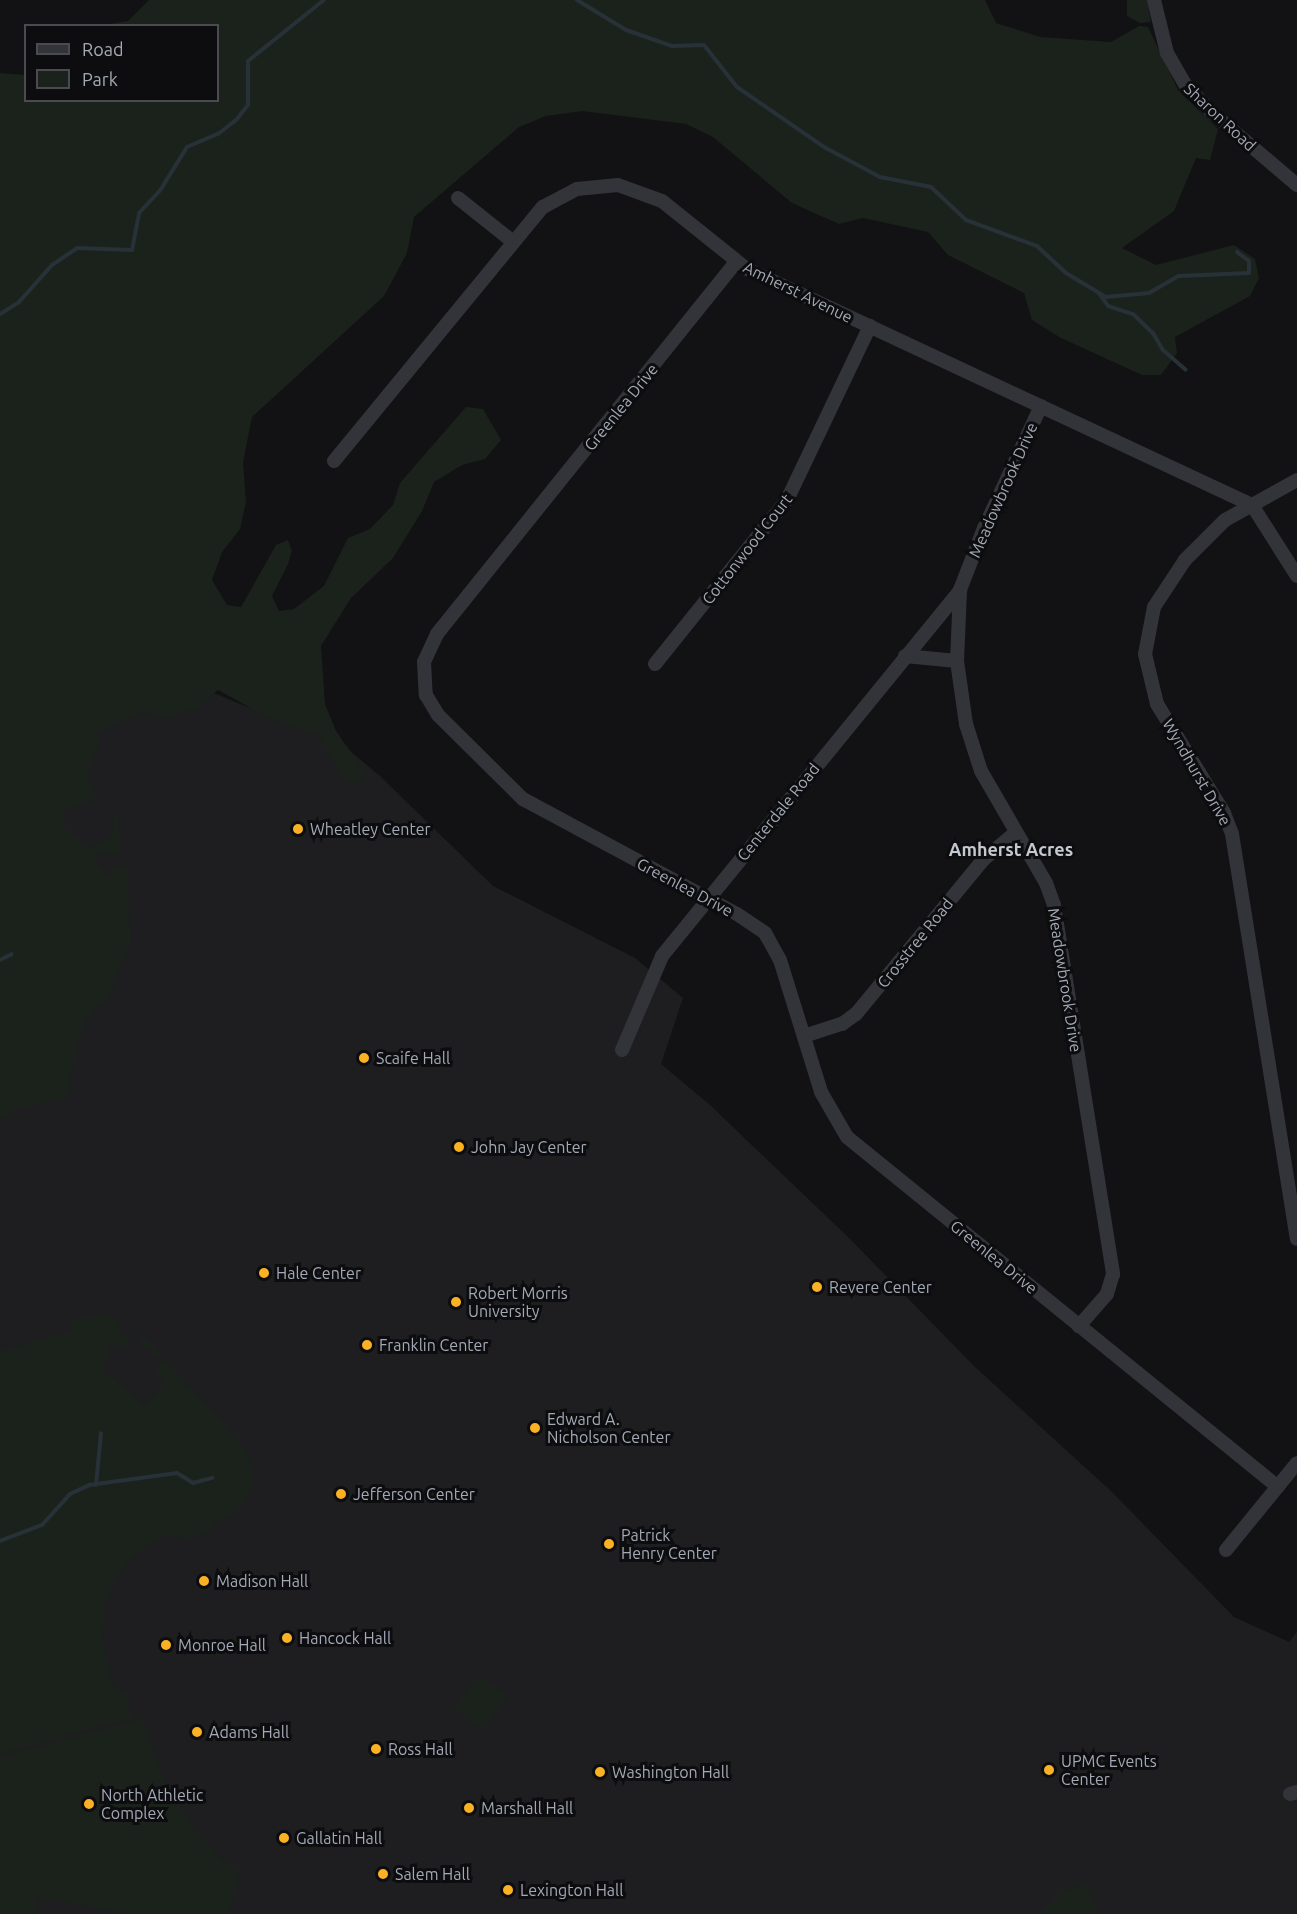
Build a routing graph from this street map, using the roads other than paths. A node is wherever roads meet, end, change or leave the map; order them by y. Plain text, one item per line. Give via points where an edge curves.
1 (1154, 0) edge
2 (1297, 185) edge
3 (458, 198) dead end
4 (512, 241) junction
5 (736, 262) junction
6 (870, 326) junction
7 (1041, 406) junction
8 (334, 461) dead end
9 (1297, 480) edge
10 (1252, 504) junction
11 (1297, 576) edge
12 (960, 590) junction
13 (905, 656) junction
14 (957, 662) junction
15 (655, 664) dead end
16 (1015, 833) junction
17 (707, 899) junction
18 (804, 1036) junction
19 (622, 1050) dead end
20 (1297, 1239) edge
21 (1078, 1326) junction
22 (1297, 1463) edge
23 (1278, 1487) junction
24 (1226, 1550) dead end

1 - 2 street, Sharon Road via 1167,53 1185,84 1210,111
3 - 4 street
4 - 5 street, Amherst Avenue via 553,200 577,189 618,185 662,201
4 - 8 street, Amherst Avenue
5 - 6 street, Amherst Avenue
5 - 17 street, Greenlea Drive via 437,634 427,652 423,672 426,695 438,715 514,792
6 - 7 street, Amherst Avenue
6 - 15 street, Cottonwood Court via 787,500
7 - 10 street, Amherst Avenue
7 - 12 street, Meadowbrook Drive via 984,528
9 - 10 street, Wyndhurst Drive
10 - 11 street
10 - 20 street, Wyndhurst Drive via 1218,526 1168,581 1154,607 1145,654 1157,704 1224,813 1232,834
12 - 13 street, Centerdale Road
12 - 14 street, Meadowbrook Drive
13 - 14 street
13 - 17 street, Centerdale Road
14 - 16 street, Meadowbrook Drive via 962,706 976,757
16 - 18 street, Crosstree Road via 983,860 856,1014 832,1029
16 - 21 street, Meadowbrook Drive via 1052,897 1112,1265 1107,1294
17 - 18 street, Greenlea Drive via 756,926 771,941
17 - 19 street, Centerdale Road via 662,956
18 - 21 street, Greenlea Drive via 828,1107 847,1137
21 - 23 street, Greenlea Drive
22 - 23 street
23 - 24 street

